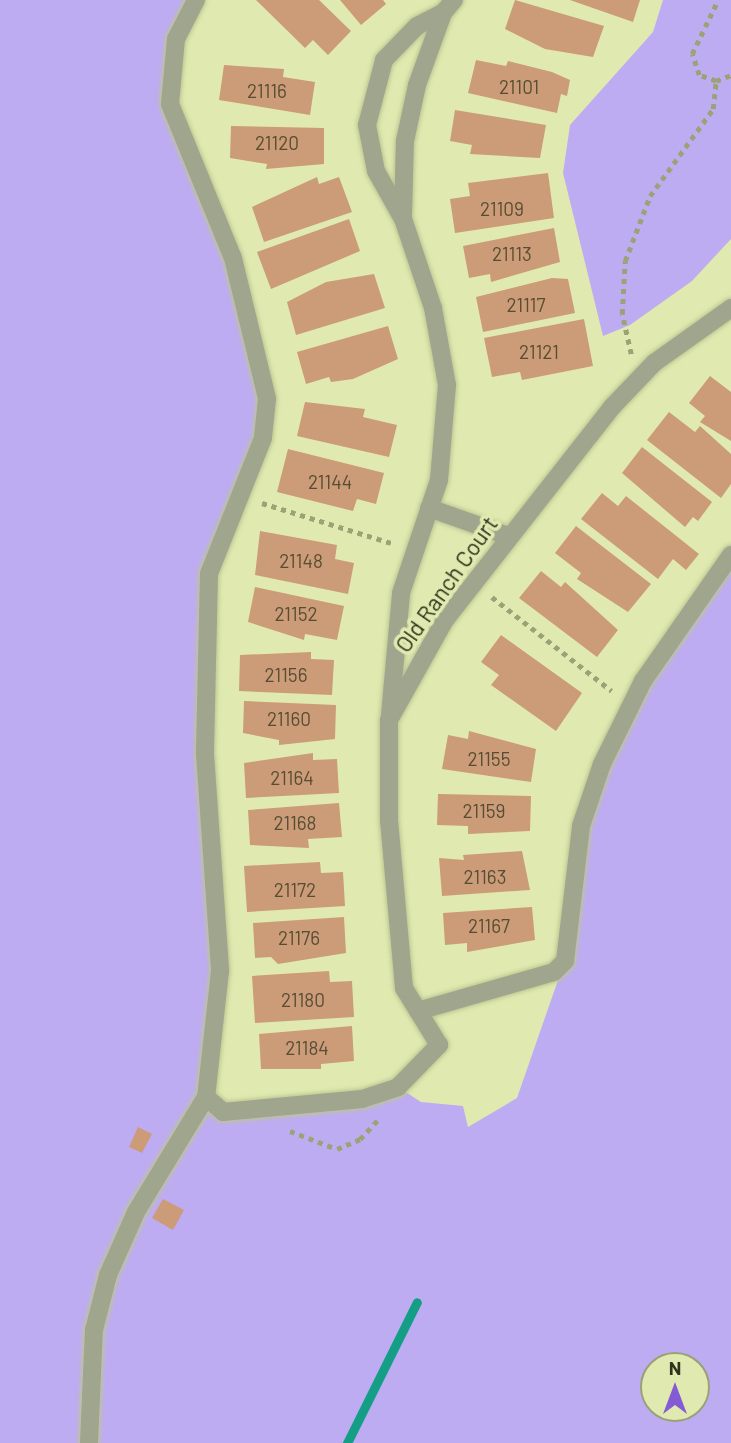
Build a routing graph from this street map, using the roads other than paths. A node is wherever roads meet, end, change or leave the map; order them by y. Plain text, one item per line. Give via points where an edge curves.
1 (196, 0) edge
2 (448, 6) edge
3 (403, 219) junction
4 (731, 309) edge
5 (429, 508) junction
6 (508, 536) junction
7 (731, 555) edge
8 (389, 720) junction
9 (418, 1011) junction
10 (206, 1097) junction
11 (89, 1443) edge

1 - 10 street via 176,39 170,104 233,258 267,399 264,438 237,495 209,574 205,754 220,971
2 - 3 street via 411,111
2 - 3 street via 417,26 384,60 369,106 376,172
3 - 5 street via 439,331 447,385 443,461
4 - 6 street, Old Ranch Court via 639,378
5 - 6 street
5 - 8 street via 401,593
6 - 8 street, Old Ranch Court via 429,643
7 - 9 street via 630,705 581,826 565,961 554,972
8 - 9 street, Old Ranch Court via 389,821 398,943 404,988
9 - 10 street, Old Ranch Court via 439,1045 398,1087 362,1099 226,1113
10 - 11 street via 195,1108 136,1212 104,1286 91,1358

